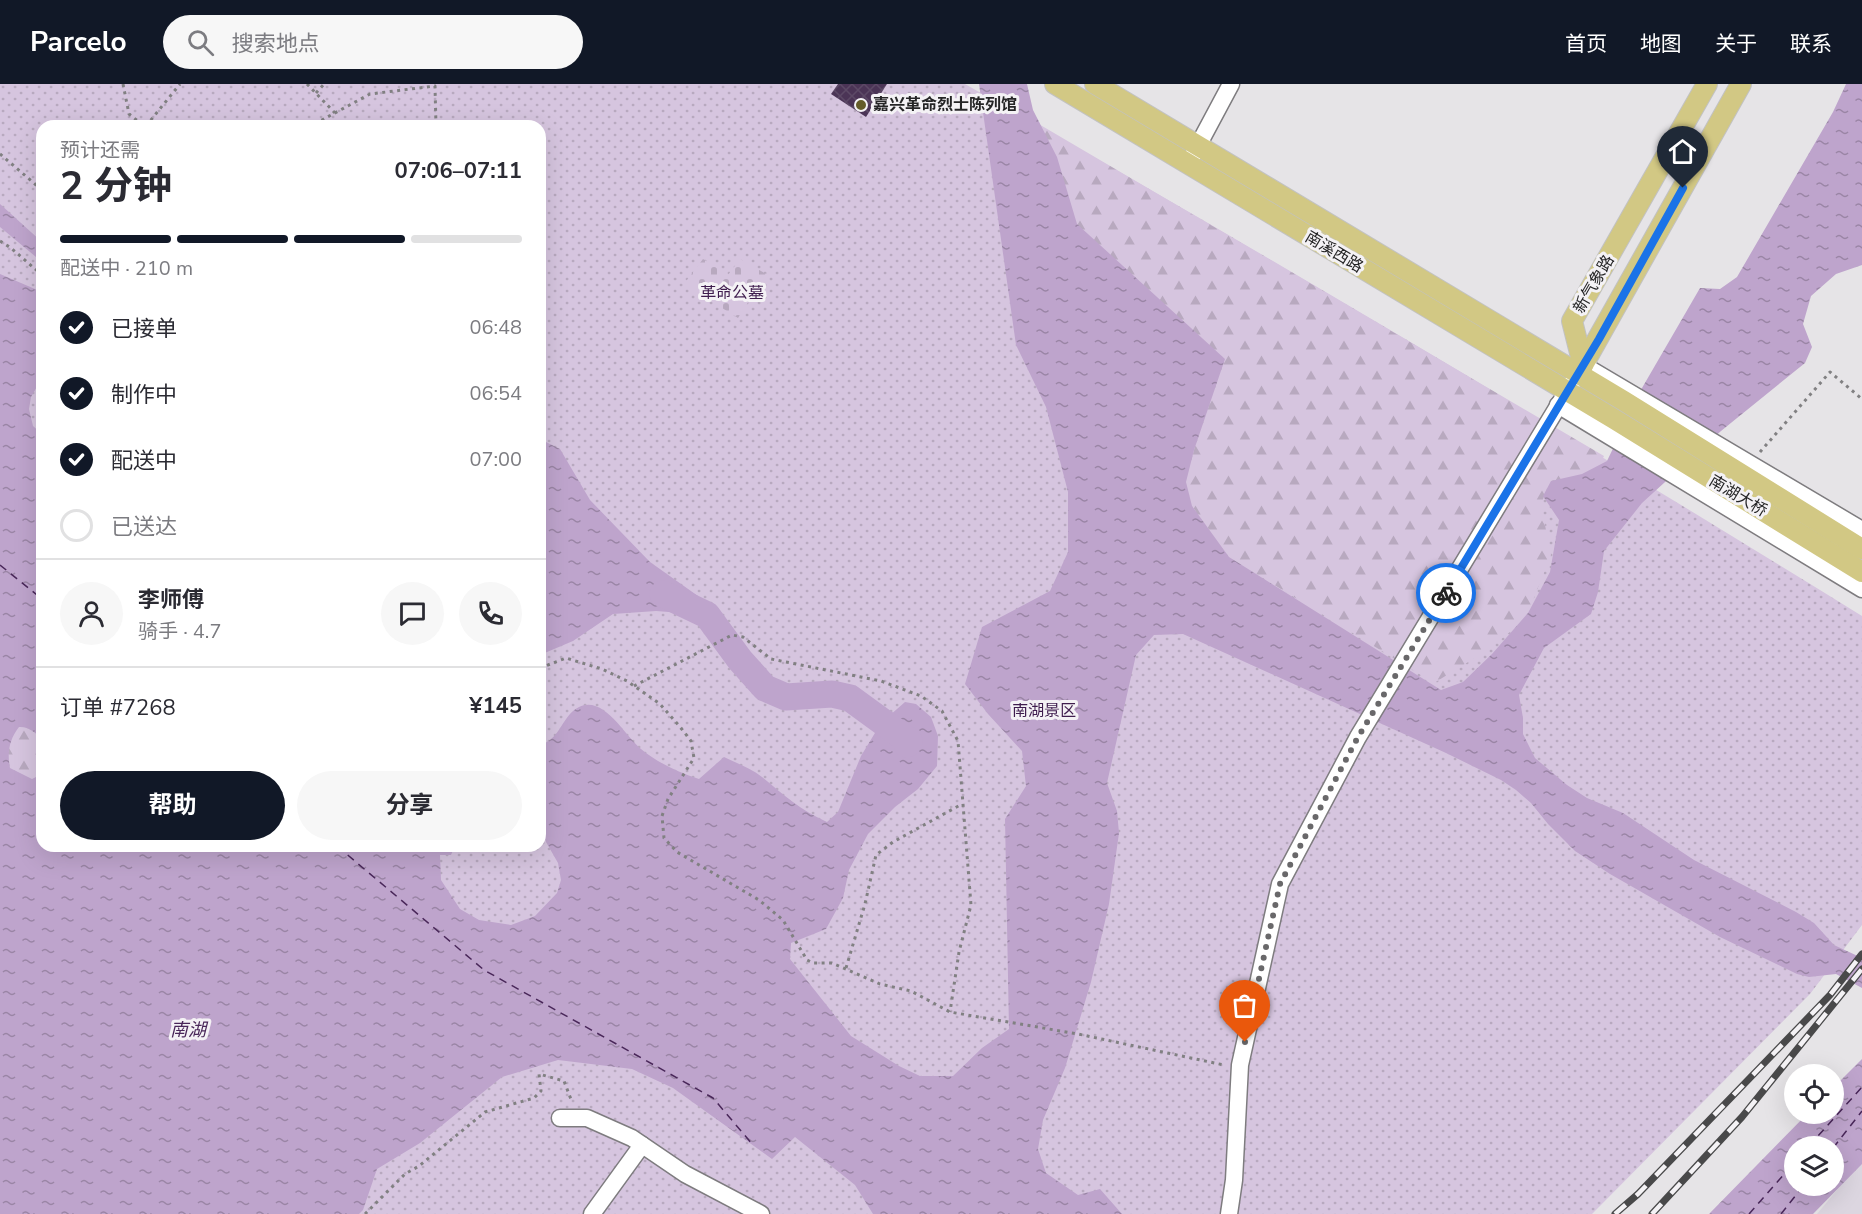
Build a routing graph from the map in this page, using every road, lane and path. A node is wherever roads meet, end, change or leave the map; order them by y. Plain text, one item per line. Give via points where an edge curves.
1 (123, 84) edge
2 (180, 84) edge
3 (307, 84) edge
4 (324, 84) edge
5 (1095, 84) edge
6 (1231, 84) edge
7 (1707, 84) edge
8 (1741, 84) edge
9 (436, 85) edge
10 (1060, 86) edge
11 (316, 93) junction
12 (335, 113) junction
13 (137, 120) edge
14 (150, 120) edge
15 (322, 120) edge
16 (436, 120) edge
17 (1198, 146) junction
18 (0, 154) edge
19 (1188, 164) junction
20 (36, 185) edge
21 (0, 240) edge
22 (36, 270) edge
23 (1580, 369) junction
24 (1627, 396) junction
25 (1563, 398) junction
26 (1862, 399) edge
27 (1607, 425) junction
28 (1749, 464) junction
29 (1862, 530) edge
30 (1862, 549) edge
31 (1862, 572) edge
32 (1862, 589) edge
33 (546, 666) edge
34 (634, 686) junction
35 (962, 804) junction
36 (846, 968) junction
37 (950, 1012) junction
38 (1239, 1069) junction
39 (560, 1118) dead end
40 (578, 1118) junction
41 (642, 1145) junction
42 (365, 1214) edge
43 (592, 1214) edge
44 (761, 1214) edge
45 (1229, 1214) edge

1 - 13 path via 129,114
2 - 14 path
3 - 11 path
4 - 11 path
5 - 17 main road, 南溪西路
6 - 17 street
7 - 23 main road, 新气象路 via 1572,321
8 - 23 main road, 新气象路
9 - 12 path via 370,94
9 - 16 path
10 - 19 main road, 南溪西路
11 - 12 path
12 - 15 path
17 - 19 street
17 - 23 main road, 南溪西路
18 - 20 path
19 - 25 main road, 南溪西路
21 - 22 path
23 - 24 main road, 南溪西路
23 - 25 street
24 - 28 street
24 - 30 main road, 南湖大桥
25 - 27 main road, 南溪西路
25 - 38 street via 1358,737 1280,884
26 - 28 path via 1830,372
27 - 31 main road, 南湖大桥
27 - 32 street via 1687,484
28 - 29 street
33 - 34 path via 566,658 602,669
34 - 35 path via 732,635 743,637 771,659 881,681 921,696 942,711 958,741
34 - 36 path via 660,704 691,741 694,758 662,816 664,838 677,852 751,895 783,920 807,960
35 - 36 path via 876,855
35 - 37 path via 971,905
36 - 37 path via 880,984 911,991
37 - 38 path via 1078,1034
38 - 45 street
39 - 40 street
40 - 41 street via 587,1118
40 - 42 path via 564,1081 539,1074 541,1091 534,1098 485,1112 405,1174
41 - 43 street
41 - 44 street via 685,1174

